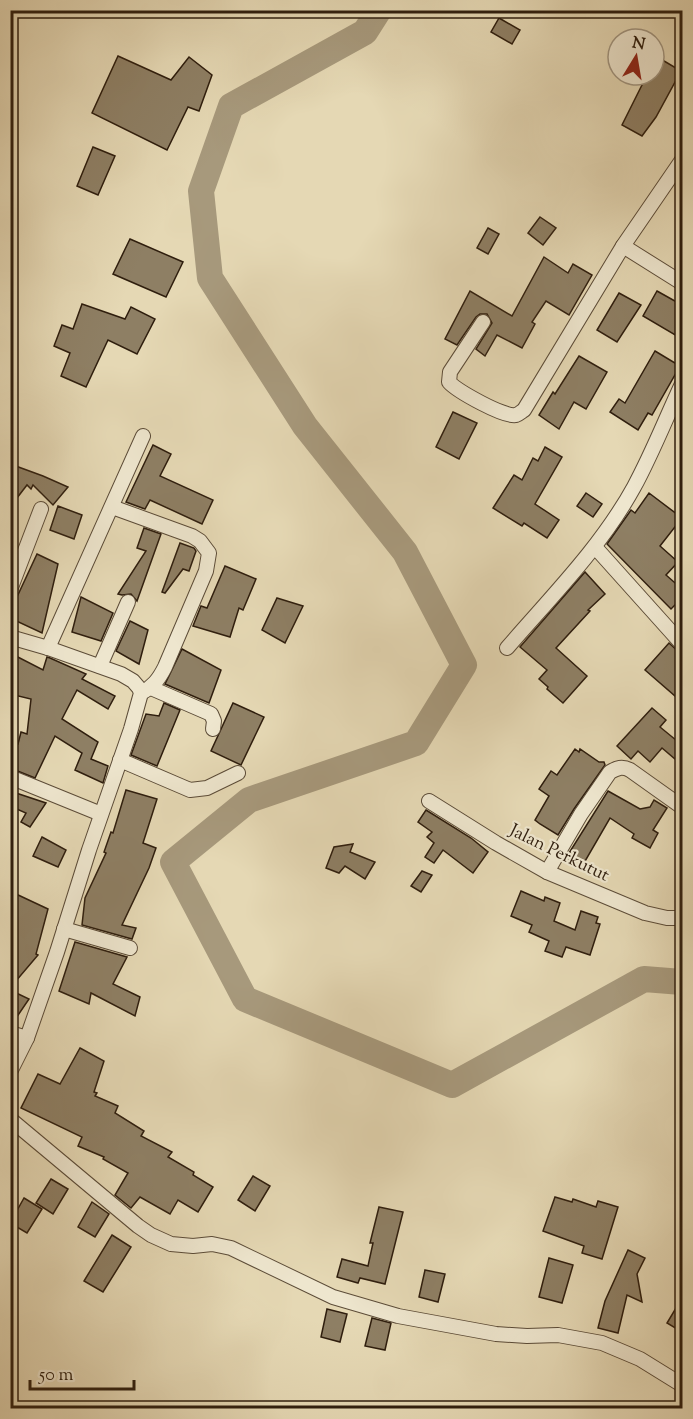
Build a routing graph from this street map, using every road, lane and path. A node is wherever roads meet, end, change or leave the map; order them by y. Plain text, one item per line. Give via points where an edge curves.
1 (682, 160) edge
2 (623, 246) junction
3 (682, 283) edge
4 (483, 322) dead end
5 (682, 384) edge
6 (142, 436) dead end
7 (112, 507) junction
8 (41, 508) dead end
9 (594, 547) junction
10 (10, 590) edge
11 (128, 602) dead end
12 (10, 637) edge
13 (682, 644) edge
14 (48, 648) junction
15 (507, 648) dead end
16 (100, 666) junction
17 (146, 691) junction
18 (213, 729) dead end
19 (120, 760) junction
20 (238, 773) dead end
21 (10, 777) edge
22 (429, 801) dead end
23 (682, 807) edge
24 (101, 814) junction
25 (547, 872) junction
26 (682, 918) edge
27 (64, 929) junction
28 (130, 948) dead end
29 (10, 1033) edge
30 (27, 1038) junction
31 (10, 1072) edge
32 (10, 1119) edge
33 (682, 1385) edge

1 - 2 street
2 - 3 street
2 - 4 street via 524,410 516,415 456,389 449,382 450,372
5 - 9 street via 634,488
6 - 7 street
7 - 14 street
7 - 17 street via 192,536 200,540 208,553 206,571 162,674
8 - 10 street
9 - 13 street
9 - 15 street
11 - 16 street
12 - 14 street
14 - 16 street
16 - 17 street
17 - 18 street via 211,714
17 - 19 street
19 - 20 street via 190,790 207,788
19 - 24 street
21 - 24 street
22 - 25 street, Jalan Perkutut
23 - 25 street via 630,770 616,768 581,813
24 - 27 street
25 - 26 street, Jalan Perkutut via 645,913
27 - 28 street
27 - 30 street
29 - 30 street
30 - 31 street
32 - 33 street via 138,1226 161,1240 231,1248 333,1297 398,1316 477,1331 570,1336 602,1342 640,1359

